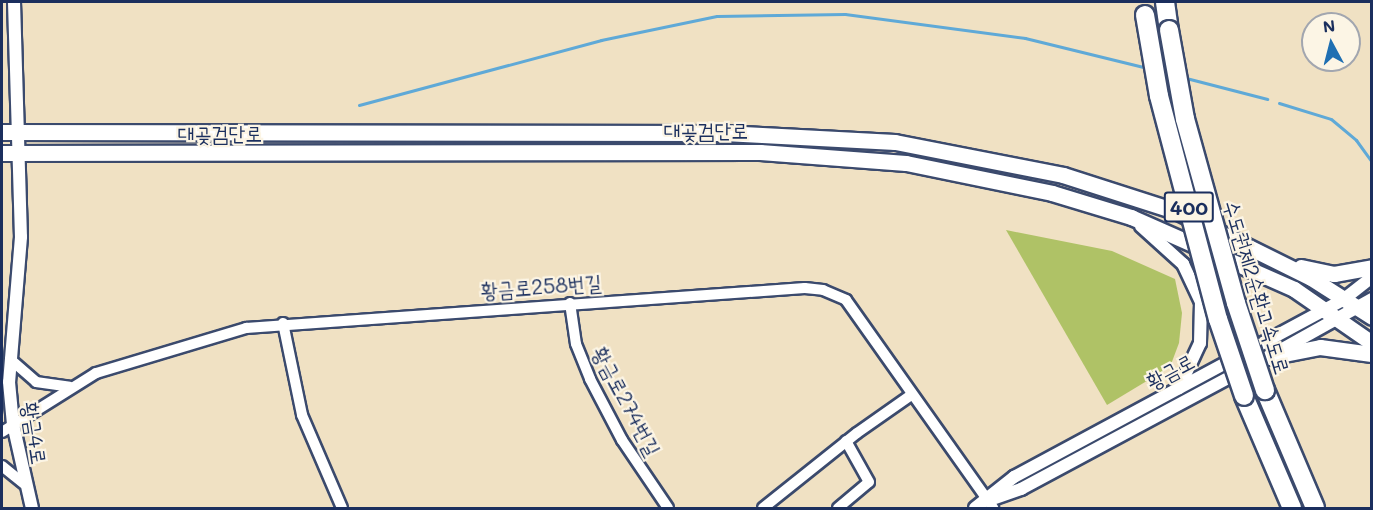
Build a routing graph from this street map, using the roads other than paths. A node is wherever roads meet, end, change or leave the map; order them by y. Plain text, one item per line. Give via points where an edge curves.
1 (14, 2) edge
2 (1165, 2) edge
3 (1144, 8) edge
4 (19, 131) junction
5 (2, 132) edge
6 (2, 153) edge
7 (19, 153) junction
8 (1131, 217) junction
9 (1283, 264) junction
10 (1371, 267) edge
11 (1371, 277) edge
12 (1344, 298) junction
13 (1371, 299) edge
14 (570, 303) junction
15 (1326, 308) junction
16 (1358, 308) junction
17 (1371, 317) edge
18 (1340, 318) junction
19 (283, 322) junction
20 (1371, 343) edge
21 (1371, 354) edge
22 (1269, 357) junction
23 (10, 359) junction
24 (70, 387) junction
25 (1179, 388) junction
26 (911, 395) junction
27 (13, 424) junction
28 (2, 432) edge
29 (846, 441) junction
30 (2, 466) edge
31 (24, 484) junction
32 (991, 504) edge
33 (32, 508) edge
34 (342, 508) edge
35 (668, 508) edge
36 (764, 508) edge
37 (838, 508) edge
38 (975, 508) edge
39 (1292, 508) edge
40 (1315, 508) edge

1 - 4 street, 황금4로
2 - 40 highway, 수도권제2순환고속도로 / 400, bridge via 1185,119 1236,303 1265,390
3 - 39 highway, 수도권제2순환고속도로 / 400, bridge via 1159,96 1218,320 1244,396
4 - 5 main road, 대곶검단로
4 - 7 street, 황금4로
4 - 9 main road, 대곶검단로 via 712,133 895,142 1002,161 1123,192 1178,212
6 - 7 main road, 대곶검단로
7 - 8 main road, 대곶검단로 via 760,152 846,156 1052,193
7 - 23 street, 황금4로 via 21,237
8 - 15 main road, 대곶검단로 via 1213,250
8 - 25 street via 1184,264 1202,302 1200,343
9 - 10 main road via 1334,274
9 - 12 main road, 대곶검단로
11 - 12 street, 황금로
12 - 15 street, 황금로
12 - 16 main road, 대곶검단로
13 - 16 street, 황금로
14 - 19 street, 황금로258번길
14 - 26 street, 황금로258번길 via 822,290 850,305
14 - 35 street, 황금로274번길 via 576,344 590,379 621,440
15 - 18 main road, 대곶검단로
15 - 25 street, 황금로
16 - 17 main road, 대곶검단로
16 - 18 street, 황금로
18 - 20 main road, 대곶검단로
18 - 22 street, 황금로
19 - 24 street, 황금로258번길 via 152,353
19 - 34 street via 302,415
21 - 22 main road via 1320,347
22 - 32 street, 황금로
23 - 24 street via 36,382
23 - 27 street, 황금4로
24 - 27 street, 황금로258번길
25 - 32 street, 황금로 via 1014,477
26 - 29 street
26 - 32 street, 황금로258번길
27 - 28 street, 황금로258번길
27 - 31 street, 황금4로
29 - 36 street
29 - 37 street via 870,482
30 - 31 street
31 - 33 street, 황금4로
32 - 38 street, 황금로

